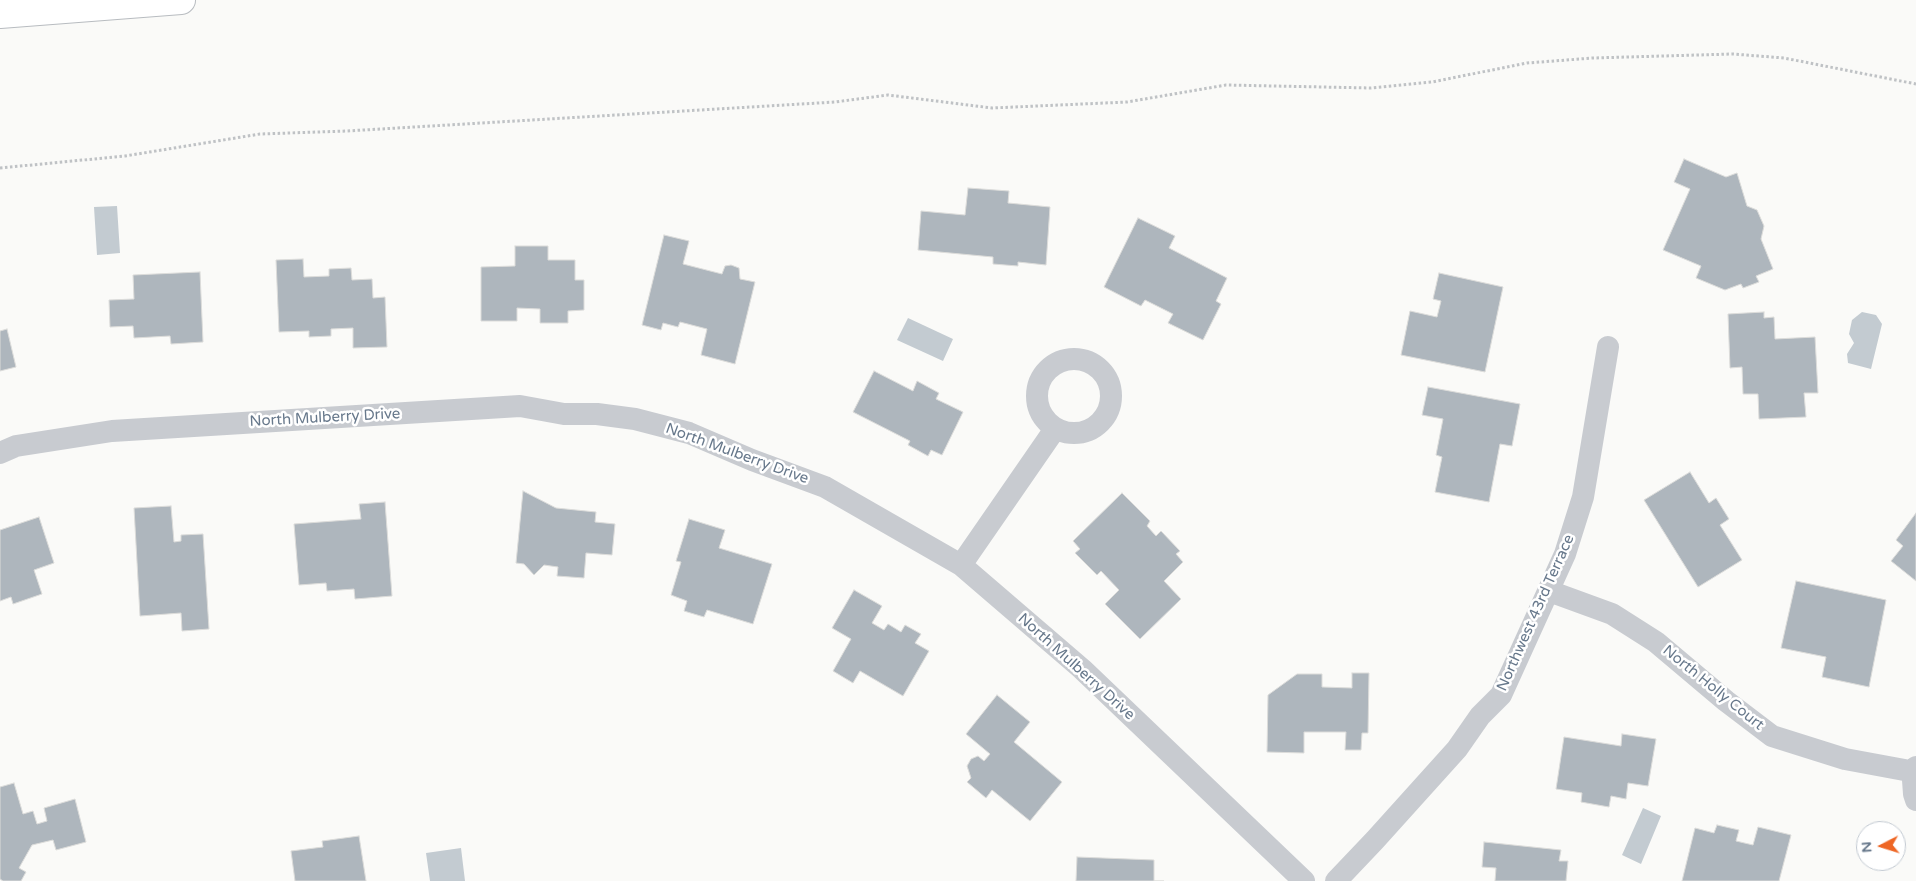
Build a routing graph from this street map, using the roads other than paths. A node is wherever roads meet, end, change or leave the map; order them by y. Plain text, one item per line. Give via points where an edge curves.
1 (181, 0) edge
2 (0, 14) edge
3 (1608, 347) dead end
4 (1055, 429) dead end
5 (0, 453) edge
6 (962, 565) junction
7 (1549, 591) junction
8 (1915, 769) edge
9 (1916, 800) edge
10 (1304, 881) edge
11 (1336, 881) edge

1 - 2 highway
3 - 7 street, Northwest 43rd Terrace via 1583,497
4 - 6 street
5 - 6 street, North Mulberry Drive via 16,446 112,431 520,406 564,414 598,414 635,419 689,433 825,487
6 - 10 street, North Mulberry Drive via 1082,669
7 - 8 street, North Holly Court via 1612,614 1656,642 1772,736 1845,759
7 - 11 street, Northwest 43rd Terrace via 1501,695
8 - 9 street, North Holly Court

